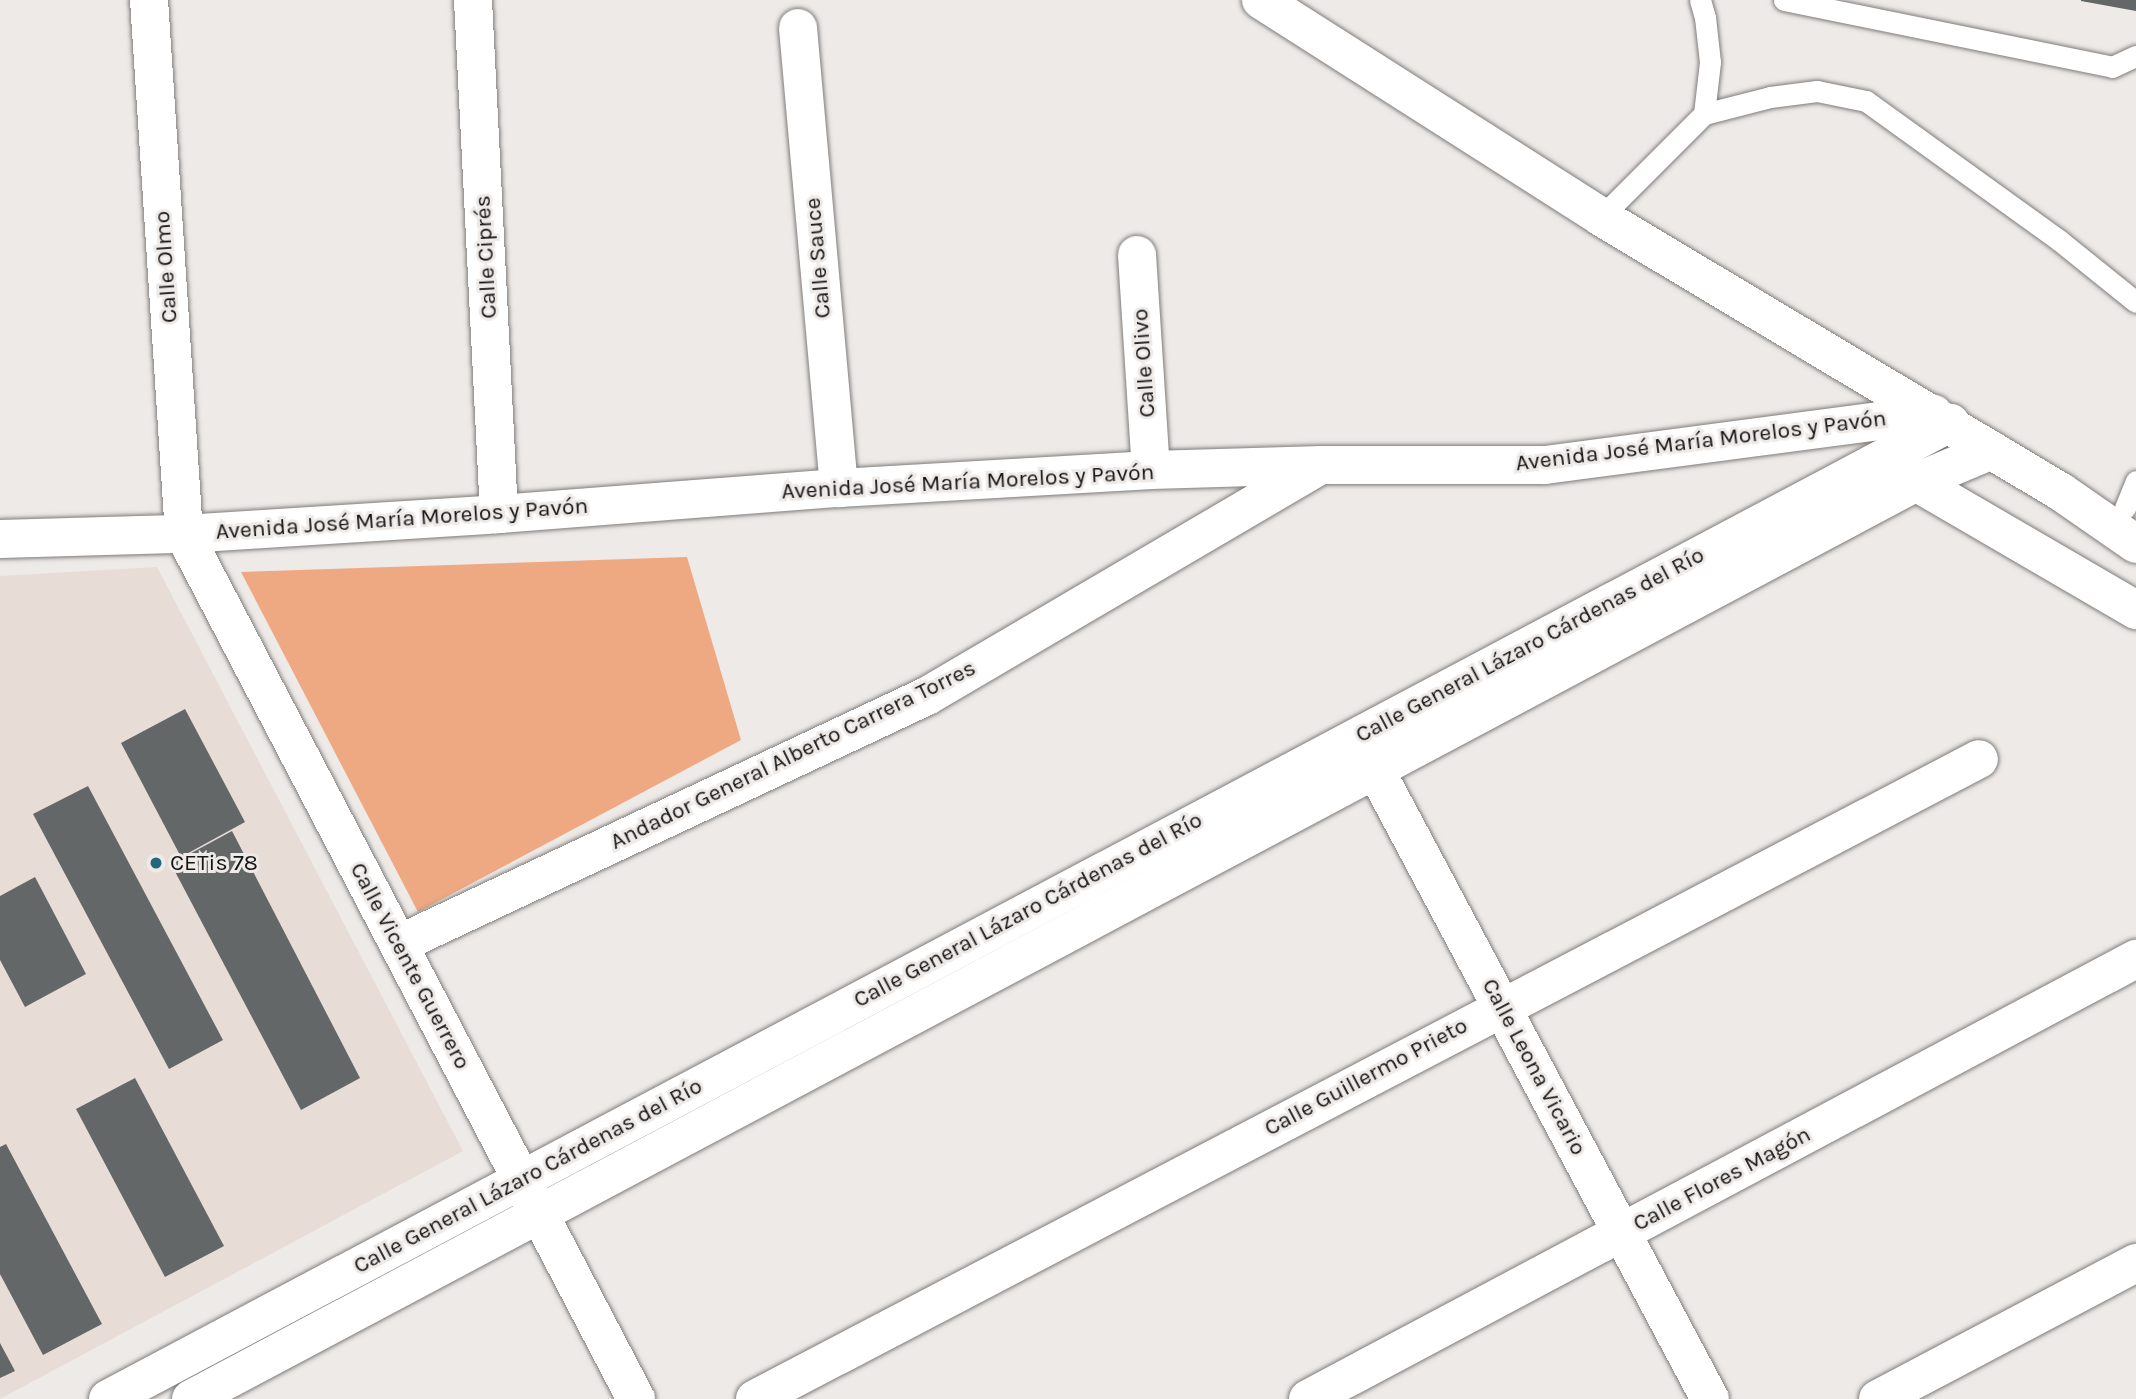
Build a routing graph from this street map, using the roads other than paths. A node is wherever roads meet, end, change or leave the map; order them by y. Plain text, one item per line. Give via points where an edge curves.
1 (149, 0) edge
2 (473, 0) edge
3 (1261, 0) edge
4 (1700, 0) edge
5 (1784, 0) edge
6 (798, 28) dead end
7 (2136, 56) edge
8 (1704, 114) junction
9 (1601, 217) junction
10 (1137, 255) dead end
11 (2136, 302) edge
12 (1942, 418) junction
13 (1992, 450) junction
14 (1322, 465) junction
15 (1903, 468) junction
16 (1151, 470) junction
17 (839, 488) junction
18 (2061, 492) junction
19 (2132, 500) edge
20 (499, 514) junction
21 (184, 534) junction
22 (0, 539) edge
23 (2136, 544) edge
24 (2136, 610) edge
25 (1357, 736) junction
26 (1979, 759) dead end
27 (1375, 769) junction
28 (399, 944) junction
29 (2136, 959) edge
30 (1501, 1006) junction
31 (522, 1179) junction
32 (540, 1214) junction
33 (1622, 1232) junction
34 (2136, 1263) edge
35 (108, 1399) edge
36 (191, 1399) edge
37 (636, 1399) edge
38 (755, 1399) edge
39 (1308, 1399) edge
40 (1710, 1399) edge
41 (1878, 1399) edge

1 - 21 main road, Calle Olmo
2 - 20 main road, Calle Ciprés
3 - 9 main road
4 - 8 lane via 1710,62
5 - 7 lane via 2112,67
6 - 17 main road, Calle Sauce
8 - 9 lane
8 - 11 lane via 1817,91 1866,101
9 - 12 main road
10 - 16 main road, Calle Olivo
12 - 13 main road
12 - 14 main road, Avenida José María Morelos y Pavón via 1545,465
12 - 15 main road, Calle General Lázaro Cárdenas del Río
13 - 15 main road, Calle General Lázaro Cárdenas del Río
13 - 18 main road
14 - 16 main road, Avenida José María Morelos y Pavón
14 - 28 main road, Andador General Alberto Carrera Torres via 926,696
15 - 24 main road
15 - 25 main road, Calle General Lázaro Cárdenas del Río
15 - 27 main road, Calle General Lázaro Cárdenas del Río
16 - 17 main road, Avenida José María Morelos y Pavón
17 - 20 main road, Avenida José María Morelos y Pavón
18 - 19 main road
18 - 23 main road
20 - 21 main road, Avenida José María Morelos y Pavón
21 - 22 main road, Avenida José María Morelos y Pavón
21 - 28 main road, Calle Vicente Guerrero
25 - 27 main road, Calle Leona Vicario
25 - 31 main road, Calle General Lázaro Cárdenas del Río
26 - 30 main road, Calle Guillermo Prieto
27 - 30 main road, Calle Leona Vicario
27 - 32 main road, Calle General Lázaro Cárdenas del Río
28 - 31 main road, Calle Vicente Guerrero
29 - 33 main road, Calle Flores Magón
30 - 33 main road, Calle Leona Vicario
30 - 38 main road, Calle Guillermo Prieto
31 - 32 main road, Calle Vicente Guerrero
31 - 35 main road, Calle General Lázaro Cárdenas del Río
32 - 36 main road, Calle General Lázaro Cárdenas del Río
32 - 37 main road, Calle Vicente Guerrero
33 - 39 main road, Calle Flores Magón
33 - 40 main road, Calle Leona Vicario
34 - 41 main road

